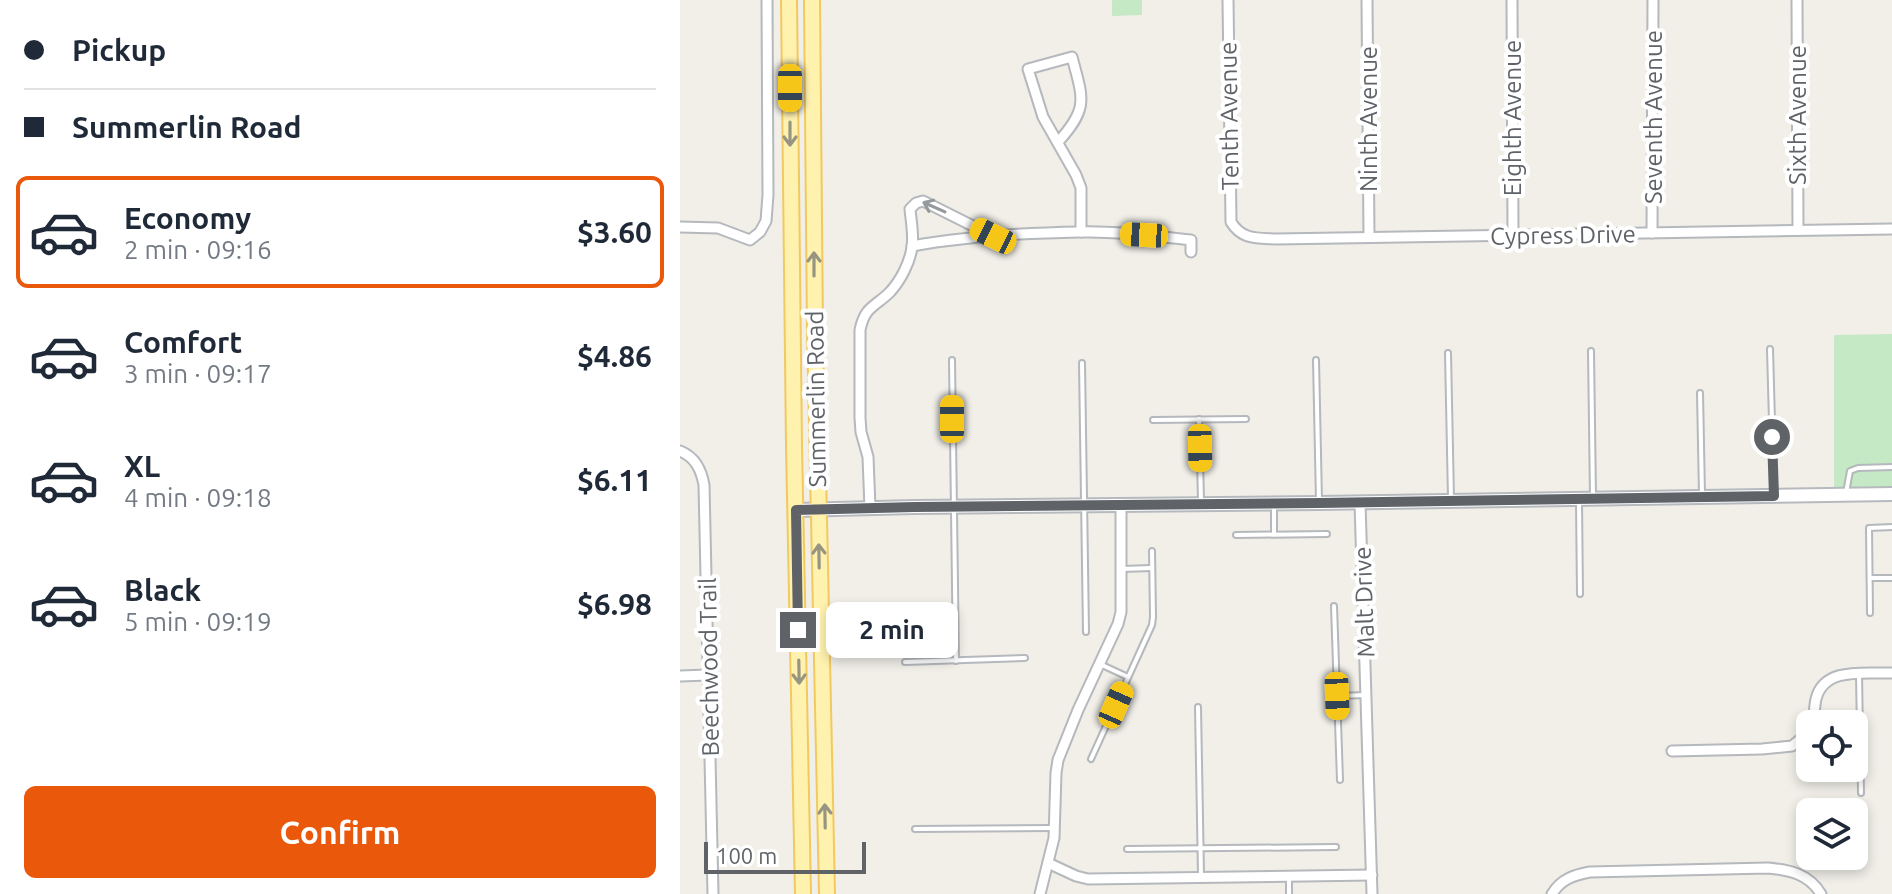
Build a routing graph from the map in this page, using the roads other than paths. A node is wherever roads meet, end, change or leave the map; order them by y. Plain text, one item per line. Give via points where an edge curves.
1 (767, 0) edge
2 (789, 0) edge
3 (812, 0) edge
4 (1228, 0) edge
5 (1367, 0) edge
6 (1512, 0) edge
7 (1653, 0) edge
8 (1797, 0) edge
9 (1058, 142) junction
10 (680, 227) edge
11 (1892, 229) edge
12 (1236, 230) joint
13 (1798, 230) junction
14 (1081, 232) junction
15 (1652, 233) junction
16 (1513, 235) junction
17 (993, 236) junction
18 (1369, 237) junction
19 (912, 246) junction
20 (1191, 252) dead end
21 (1770, 349) dead end
22 (1591, 351) dead end
23 (1448, 353) dead end
24 (952, 360) dead end
25 (1316, 360) dead end
26 (1082, 363) dead end
27 (1700, 393) dead end
28 (1199, 419) junction
29 (1246, 419) dead end
30 (1153, 420) dead end
31 (680, 451) edge
32 (1892, 467) edge
33 (1892, 494) edge
34 (1846, 495) junction
35 (1774, 496) junction
36 (1702, 497) junction
37 (1579, 499) junction
38 (1593, 499) junction
39 (1451, 501) junction
40 (1319, 503) junction
41 (1360, 503) junction
42 (1274, 504) junction
43 (1121, 505) junction
44 (1201, 505) junction
45 (1083, 506) junction
46 (954, 507) junction
47 (870, 508) junction
48 (796, 510) junction
49 (818, 510) junction
50 (1892, 527) edge
51 (1274, 534) junction
52 (1327, 534) dead end
53 (1236, 535) dead end
54 (1152, 551) dead end
55 (1152, 568) junction
56 (1122, 569) junction
57 (1870, 578) junction
58 (1892, 578) edge
59 (1580, 594) dead end
60 (1334, 606) dead end
61 (1870, 613) dead end
62 (1086, 632) dead end
63 (1025, 658) dead end
64 (956, 661) junction
65 (905, 662) dead end
66 (1100, 664) junction
67 (1892, 673) edge
68 (1859, 674) junction
69 (708, 675) junction
70 (680, 676) edge
71 (1128, 677) junction
72 (1367, 695) junction
73 (1337, 696) junction
74 (1198, 707) dead end
75 (1814, 710) edge
76 (1796, 743) edge
77 (1672, 751) dead end
78 (1091, 759) dead end
79 (1340, 780) dead end
80 (1861, 793) dead end
81 (1054, 828) junction
82 (915, 829) dead end
83 (1336, 847) dead end
84 (1201, 848) junction
85 (1127, 849) dead end
86 (1048, 863) junction
87 (1372, 875) junction
88 (1289, 876) junction
89 (1201, 878) junction
90 (713, 894) edge
91 (803, 894) edge
92 (827, 894) edge
93 (1040, 894) edge
94 (1289, 894) edge
95 (1372, 894) edge
96 (1552, 894) edge
97 (1821, 894) edge

1 - 10 street via 766,221 750,240 718,228
2 -> 48 main road, Summerlin Road
49 -> 3 main road, Summerlin Road
4 - 12 street, Tenth Avenue via 1229,189
5 - 18 street, Ninth Avenue
6 - 16 street, Eighth Avenue
7 - 15 street, Seventh Avenue
8 - 13 street, Sixth Avenue
9 - 9 street via 1043,117 1028,69 1072,57 1081,109
9 - 14 street via 1081,188
11 - 13 street, Cypress Drive
12 - 18 street, Cypress Drive via 1253,238
13 - 15 street, Cypress Drive
14 - 17 street
14 - 20 street via 1191,240
15 - 16 street, Cypress Drive
16 - 18 street, Cypress Drive
17 - 19 street
17 -> 19 street via 923,201 910,209
19 - 47 street via 898,282 870,308 860,330 860,418
21 - 35 lane
22 - 38 lane
23 - 39 lane
24 - 46 lane
25 - 40 lane
26 - 45 lane
27 - 36 lane
28 - 29 lane
28 - 30 lane
28 - 44 lane
31 - 69 street, Beechwood Trail via 695,461 704,485
32 - 34 lane via 1850,471
33 - 34 street
34 - 35 street
35 - 36 street
36 - 38 street
37 - 38 street
37 - 39 street
37 - 59 lane
39 - 41 street
40 - 41 street
40 - 42 street
41 - 72 street, Malt Drive
42 - 44 street
42 - 51 lane
43 - 44 street
43 - 45 street
43 - 56 street
45 - 46 street
45 - 62 lane
46 - 47 street
46 - 64 lane
47 - 49 street
48 - 49 street
48 -> 91 main road, Summerlin Road
92 -> 49 main road, Summerlin Road
50 - 57 lane via 1869,528
51 - 52 lane
51 - 53 lane
54 - 55 lane
55 - 56 lane
55 - 71 lane via 1152,625
56 - 66 street via 1121,612
57 - 58 lane
57 - 61 lane
60 - 73 lane
63 - 64 lane
64 - 65 lane
66 - 71 lane
66 - 81 street via 1058,760
67 - 68 street
68 - 75 street via 1843,673 1824,683
68 - 80 lane
69 - 70 street
69 - 90 street, Beechwood Trail
71 - 78 lane
72 - 73 lane
72 - 87 street, Malt Drive
73 - 79 lane
74 - 84 lane
76 - 77 street
81 - 82 lane
81 - 86 street
83 - 84 lane
84 - 85 lane
84 - 89 lane
86 - 89 street via 1088,879
86 - 93 street
87 - 88 street
87 - 95 street, Malt Drive
88 - 89 street
88 - 94 lane
96 - 97 street via 1565,880 1590,872 1768,868 1806,877

